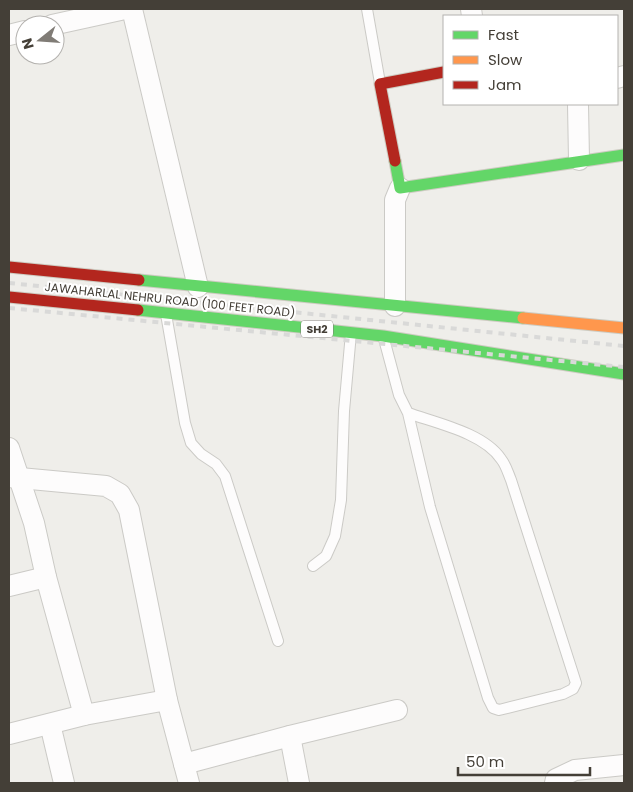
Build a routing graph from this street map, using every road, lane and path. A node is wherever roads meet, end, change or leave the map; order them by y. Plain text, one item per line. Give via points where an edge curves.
1 (126, 9) edge
2 (132, 9) edge
3 (367, 9) edge
4 (65, 22) edge
5 (443, 72) edge
6 (380, 84) junction
7 (578, 105) edge
8 (624, 155) edge
9 (579, 160) junction
10 (400, 188) junction
11 (9, 267) edge
12 (198, 286) junction
13 (9, 297) edge
14 (395, 306) junction
15 (166, 313) junction
16 (624, 328) edge
17 (352, 332) junction
18 (383, 336) junction
19 (624, 374) edge
20 (408, 413) junction
21 (9, 448) edge
22 (14, 478) edge
23 (313, 566) dead end
24 (46, 577) junction
25 (9, 586) edge
26 (278, 641) dead end
27 (167, 700) junction
28 (397, 710) dead end
29 (84, 715) junction
30 (50, 724) junction
31 (9, 734) edge
32 (290, 736) junction
33 (184, 764) junction
34 (624, 765) edge
35 (64, 783) edge
36 (189, 783) edge
37 (299, 783) edge
38 (555, 783) edge

1 - 4 street
2 - 12 street
3 - 6 lane
5 - 6 main road
6 - 10 main road
7 - 9 street
8 - 9 main road
9 - 10 main road
10 - 14 street via 394,200
11 - 12 main road, JAWAHARLAL NEHRU ROAD (100 FEET ROAD)
12 - 14 main road, JAWAHARLAL NEHRU ROAD (100 FEET ROAD)
13 - 15 main road, JAWAHARLAL NEHRU ROAD (100 FEET ROAD) / SH2
14 - 16 main road, JAWAHARLAL NEHRU ROAD (100 FEET ROAD)
15 - 17 main road, JAWAHARLAL NEHRU ROAD (100 FEET ROAD) / SH2
15 - 26 lane via 191,443 225,476
17 - 18 main road, JAWAHARLAL NEHRU ROAD (100 FEET ROAD) / SH2
17 - 23 lane via 344,411 341,500 334,536 326,556
18 - 19 main road, JAWAHARLAL NEHRU ROAD (100 FEET ROAD) / SH2
18 - 20 lane
20 - 20 lane via 471,435 489,445 502,459 576,683 573,690 499,710 492,708 430,507
21 - 22 street
22 - 24 street via 34,523
22 - 27 street via 106,486 120,494 129,510
24 - 25 street
24 - 29 street
27 - 29 street
27 - 33 street
28 - 32 street
29 - 30 street
30 - 31 street
30 - 35 street
32 - 33 street
32 - 37 street
33 - 36 street
34 - 38 street via 575,770 556,779

